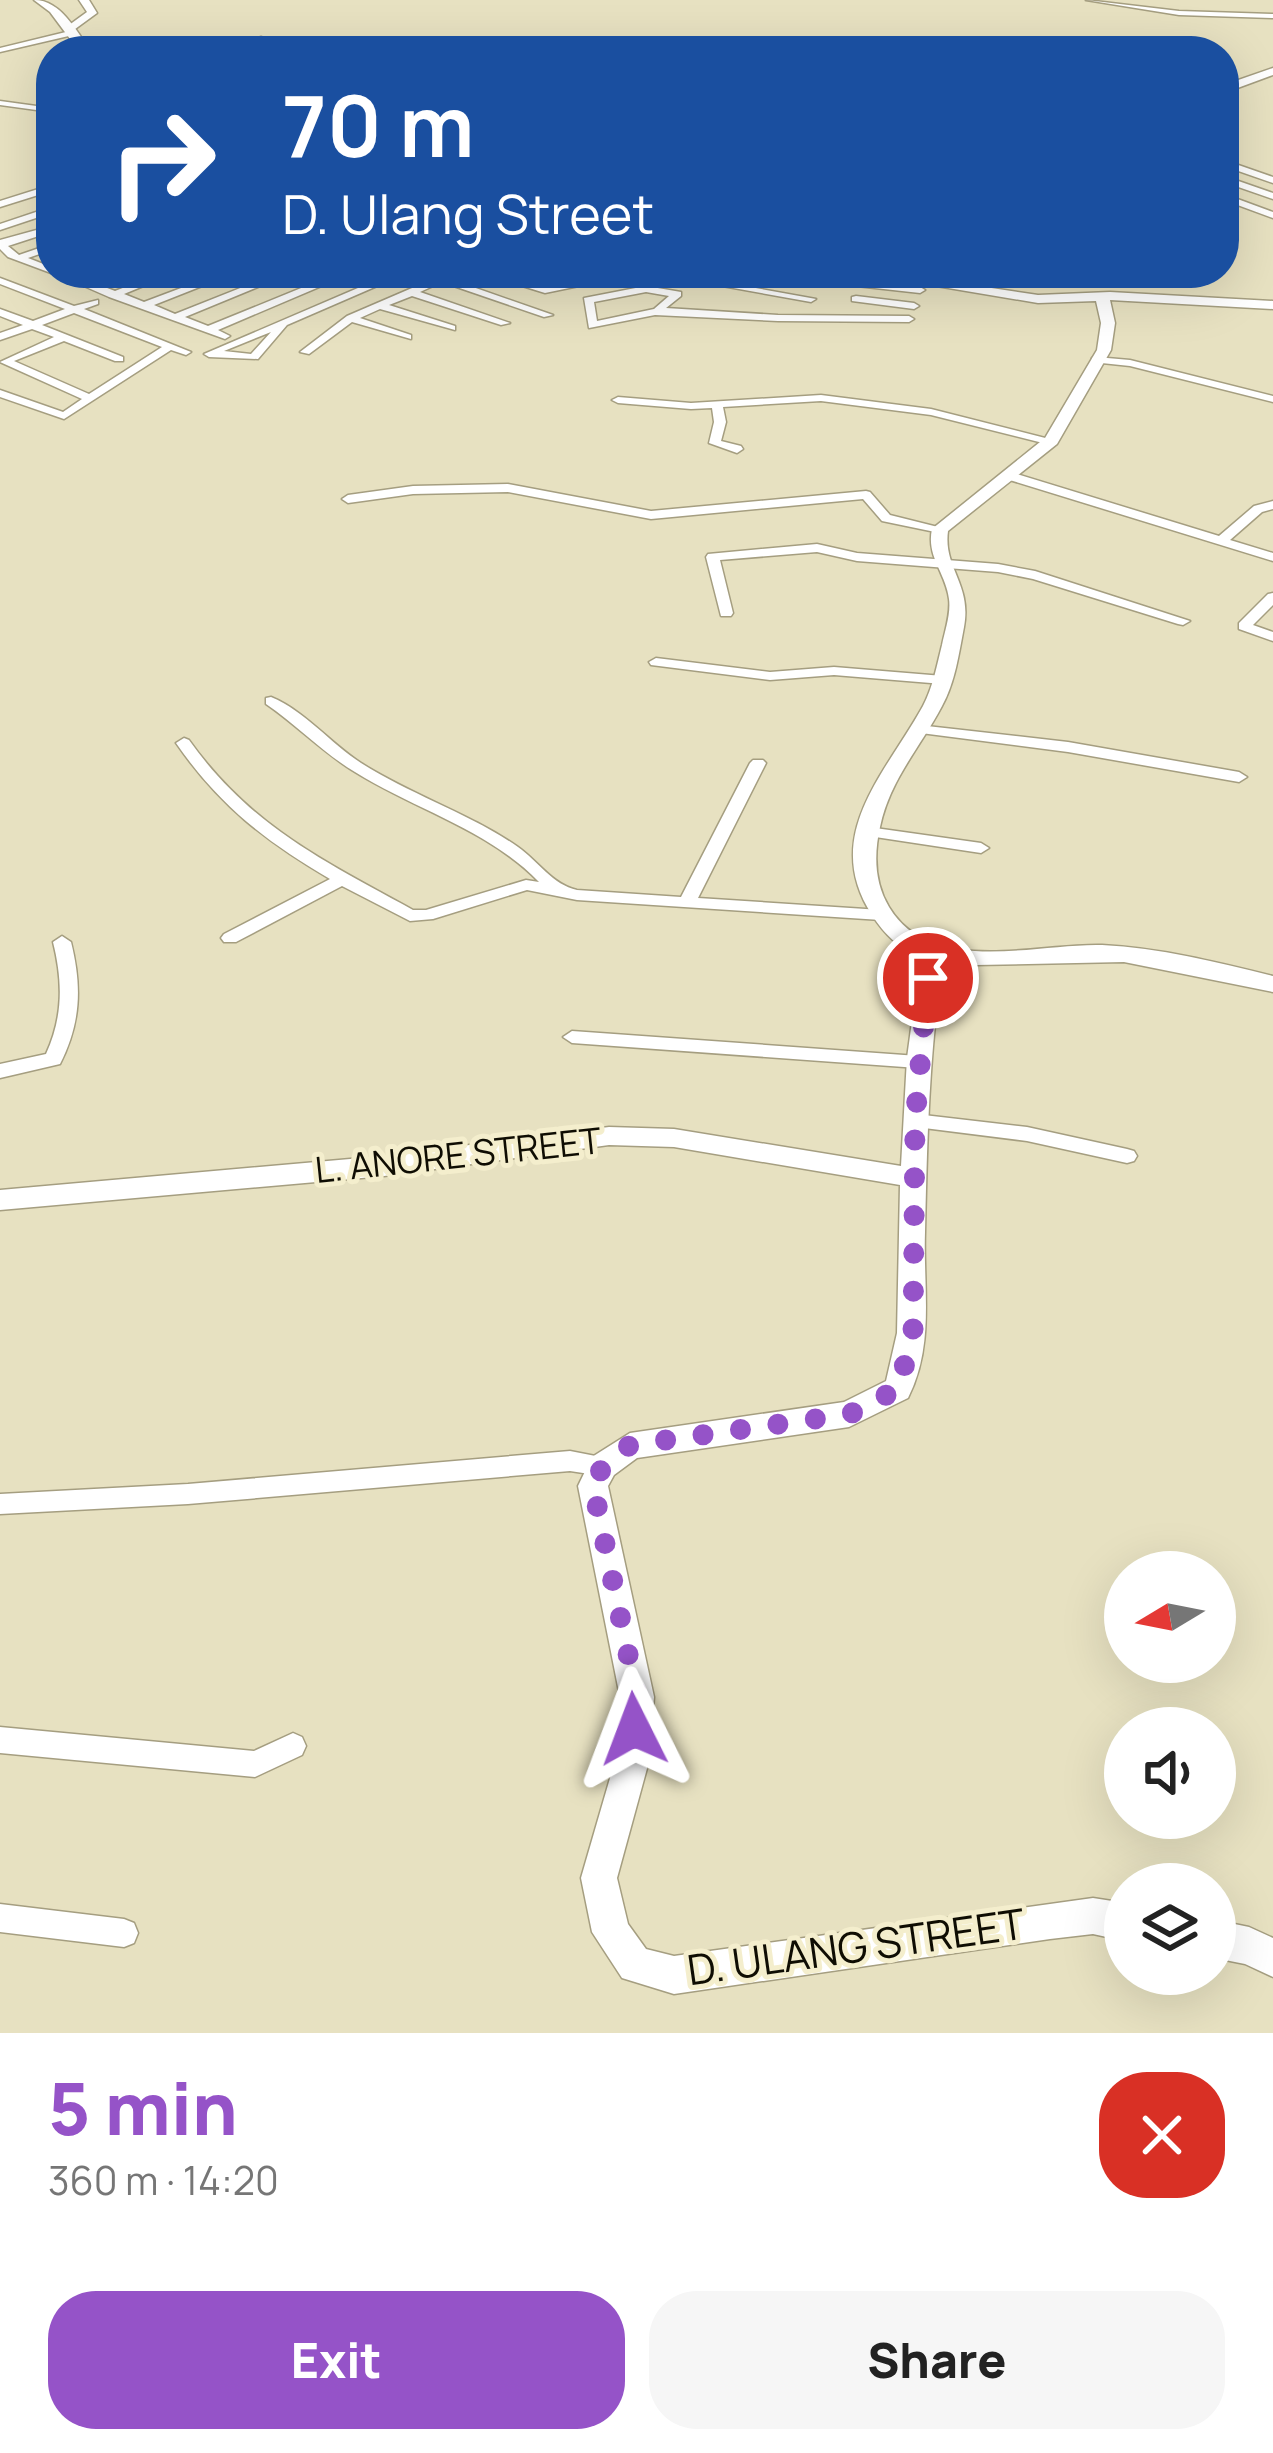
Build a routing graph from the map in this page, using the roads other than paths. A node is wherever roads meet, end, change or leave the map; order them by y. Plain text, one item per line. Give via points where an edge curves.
1 (39, 0) edge
2 (84, 0) edge
3 (1089, 0) edge
4 (1258, 5) dead end
5 (1244, 12) junction
6 (1273, 16) edge
7 (69, 32) junction
8 (54, 36) edge
9 (73, 36) edge
10 (36, 41) edge
11 (0, 50) edge
12 (1273, 71) edge
13 (1239, 83) edge
14 (0, 103) edge
15 (36, 108) edge
16 (1239, 168) edge
17 (1273, 180) edge
18 (1239, 184) edge
19 (36, 193) edge
20 (32, 194) junction
21 (36, 195) edge
22 (1273, 196) edge
23 (1239, 202) edge
24 (1242, 203) junction
25 (0, 204) edge
26 (1239, 204) edge
27 (1273, 214) edge
28 (36, 215) edge
29 (0, 227) edge
30 (36, 234) edge
31 (1, 244) edge
32 (36, 252) edge
33 (20, 258) junction
34 (36, 264) edge
35 (0, 281) edge
36 (99, 288) edge
37 (130, 288) edge
38 (190, 288) edge
39 (244, 288) edge
40 (309, 288) joint
41 (367, 288) edge
42 (400, 288) edge
43 (421, 288) edge
44 (466, 288) edge
45 (535, 288) edge
46 (546, 288) edge
47 (729, 288) edge
48 (745, 288) edge
49 (822, 288) edge
50 (921, 288) edge
51 (965, 288) edge
52 (538, 289) junction
53 (412, 292) junction
54 (772, 292) junction
55 (115, 294) junction
56 (324, 294) dead end
57 (1102, 296) junction
58 (811, 299) junction
59 (145, 305) junction
60 (1273, 305) edge
61 (380, 306) junction
62 (914, 306) junction
63 (74, 309) junction
64 (659, 309) junction
65 (0, 312) edge
66 (702, 314) junction
67 (176, 317) junction
68 (746, 317) junction
69 (352, 318) junction
70 (792, 318) junction
71 (838, 319) junction
72 (285, 322) junction
73 (505, 322) dead end
74 (33, 325) junction
75 (451, 328) dead end
76 (208, 330) junction
77 (225, 336) dead end
78 (64, 337) junction
79 (407, 337) dead end
80 (0, 338) edge
81 (170, 346) junction
82 (304, 352) dead end
83 (209, 354) junction
84 (119, 359) dead end
85 (1096, 360) junction
86 (2, 396) edge
87 (91, 399) junction
88 (1273, 399) edge
89 (618, 400) dead end
90 (717, 404) junction
91 (1051, 441) junction
92 (737, 449) dead end
93 (1007, 476) junction
94 (348, 499) dead end
95 (1273, 505) edge
96 (940, 529) junction
97 (1222, 539) junction
98 (1273, 557) edge
99 (944, 566) junction
100 (1273, 597) edge
101 (727, 613) dead end
102 (1183, 620) dead end
103 (1273, 637) edge
104 (656, 662) dead end
105 (943, 680) junction
106 (271, 701) dead end
107 (917, 729) junction
108 (184, 743) dead end
109 (758, 763) dead end
110 (1240, 777) dead end
111 (868, 832) junction
112 (981, 848) dead end
113 (344, 878) junction
114 (556, 890) junction
115 (687, 902) junction
116 (881, 915) junction
117 (230, 938) dead end
118 (62, 942) dead end
119 (933, 951) junction
120 (1273, 984) edge
121 (572, 1037) dead end
122 (918, 1063) junction
123 (0, 1071) edge
124 (915, 1121) junction
125 (1127, 1156) dead end
126 (914, 1178) junction
127 (0, 1200) edge
128 (603, 1466) junction
129 (0, 1504) edge
130 (0, 1740) edge
131 (293, 1746) dead end
132 (0, 1918) edge
133 (1104, 1918) edge
134 (124, 1933) dead end
135 (1236, 1943) edge
136 (1273, 1958) edge

1 - 7 main road
2 - 7 street via 92,13
3 - 5 street via 1179,13
4 - 5 street
5 - 6 street
7 - 8 street
7 - 9 main road
10 - 11 street
12 - 13 main road
14 - 15 street
16 - 17 street
18 - 22 street
19 - 20 street
20 - 21 street
20 - 25 street
23 - 24 street
24 - 26 street
24 - 27 street
28 - 29 street
30 - 31 street
31 - 33 street
32 - 33 street
33 - 34 street
35 - 63 street
36 - 55 street
37 - 55 street
38 - 59 street
39 - 67 street
40 - 56 street
40 - 76 street
41 - 72 street
42 - 53 street
43 - 53 street
44 - 52 street via 551,320
45 - 52 street
46 - 52 street
47 - 66 street
48 - 54 street
49 - 58 street
50 - 62 street
51 - 57 street via 1038,299
53 - 61 street
53 - 73 street
54 - 58 street
54 - 68 street
55 - 59 street
55 - 63 street
57 - 60 street
57 - 85 street via 1108,338
58 - 70 street
59 - 67 street
61 - 69 street
61 - 75 street
62 - 71 street via 858,297
62 - 71 street via 908,322
63 - 74 street
63 - 81 street
64 - 64 street via 677,294 646,290 588,300 593,326
64 - 66 street
65 - 74 street
66 - 68 street
67 - 76 street
68 - 70 street
69 - 79 street
69 - 82 street
70 - 71 street
72 - 83 street
72 - 83 street via 254,357
74 - 78 street
74 - 80 street
76 - 77 street
78 - 84 street
78 - 87 street via 5,361
81 - 83 street
81 - 87 street
85 - 88 street
85 - 91 street
86 - 87 street via 64,416
89 - 90 street
90 - 91 street via 821,398 931,412
90 - 92 street via 715,443
91 - 93 street
93 - 96 street
93 - 97 street
94 - 96 street via 508,488 651,515 866,496 886,518
95 - 97 street
96 - 99 street
97 - 98 street
99 - 101 street via 817,548 718,554
99 - 102 street via 1036,575
99 - 105 street via 959,613
100 - 103 street via 1244,626
104 - 105 street via 770,676 834,671
105 - 107 street
106 - 114 street via 353,765 468,826
107 - 110 street
107 - 111 street via 878,795
108 - 113 street via 245,819
109 - 115 street
111 - 112 street
111 - 116 street via 863,861
113 - 114 street via 414,916 526,885
113 - 117 street
114 - 115 street
115 - 116 street
116 - 119 street via 904,940
118 - 123 street via 74,986 58,1049 53,1059
119 - 120 street via 1135,956
119 - 122 street
121 - 122 street
122 - 124 street
124 - 125 street
124 - 126 street
126 - 127 street, L. ANORE STREET via 674,1138 609,1136 384,1166
126 - 128 street via 913,1334 898,1389 850,1414 630,1445
128 - 129 street via 570,1460
128 - 133 street, D. ULANG STREET via 593,1486 595,1510 637,1697 632,1761 599,1878 611,1932 635,1965 674,1975
130 - 131 street via 255,1764
132 - 134 street
135 - 136 street

